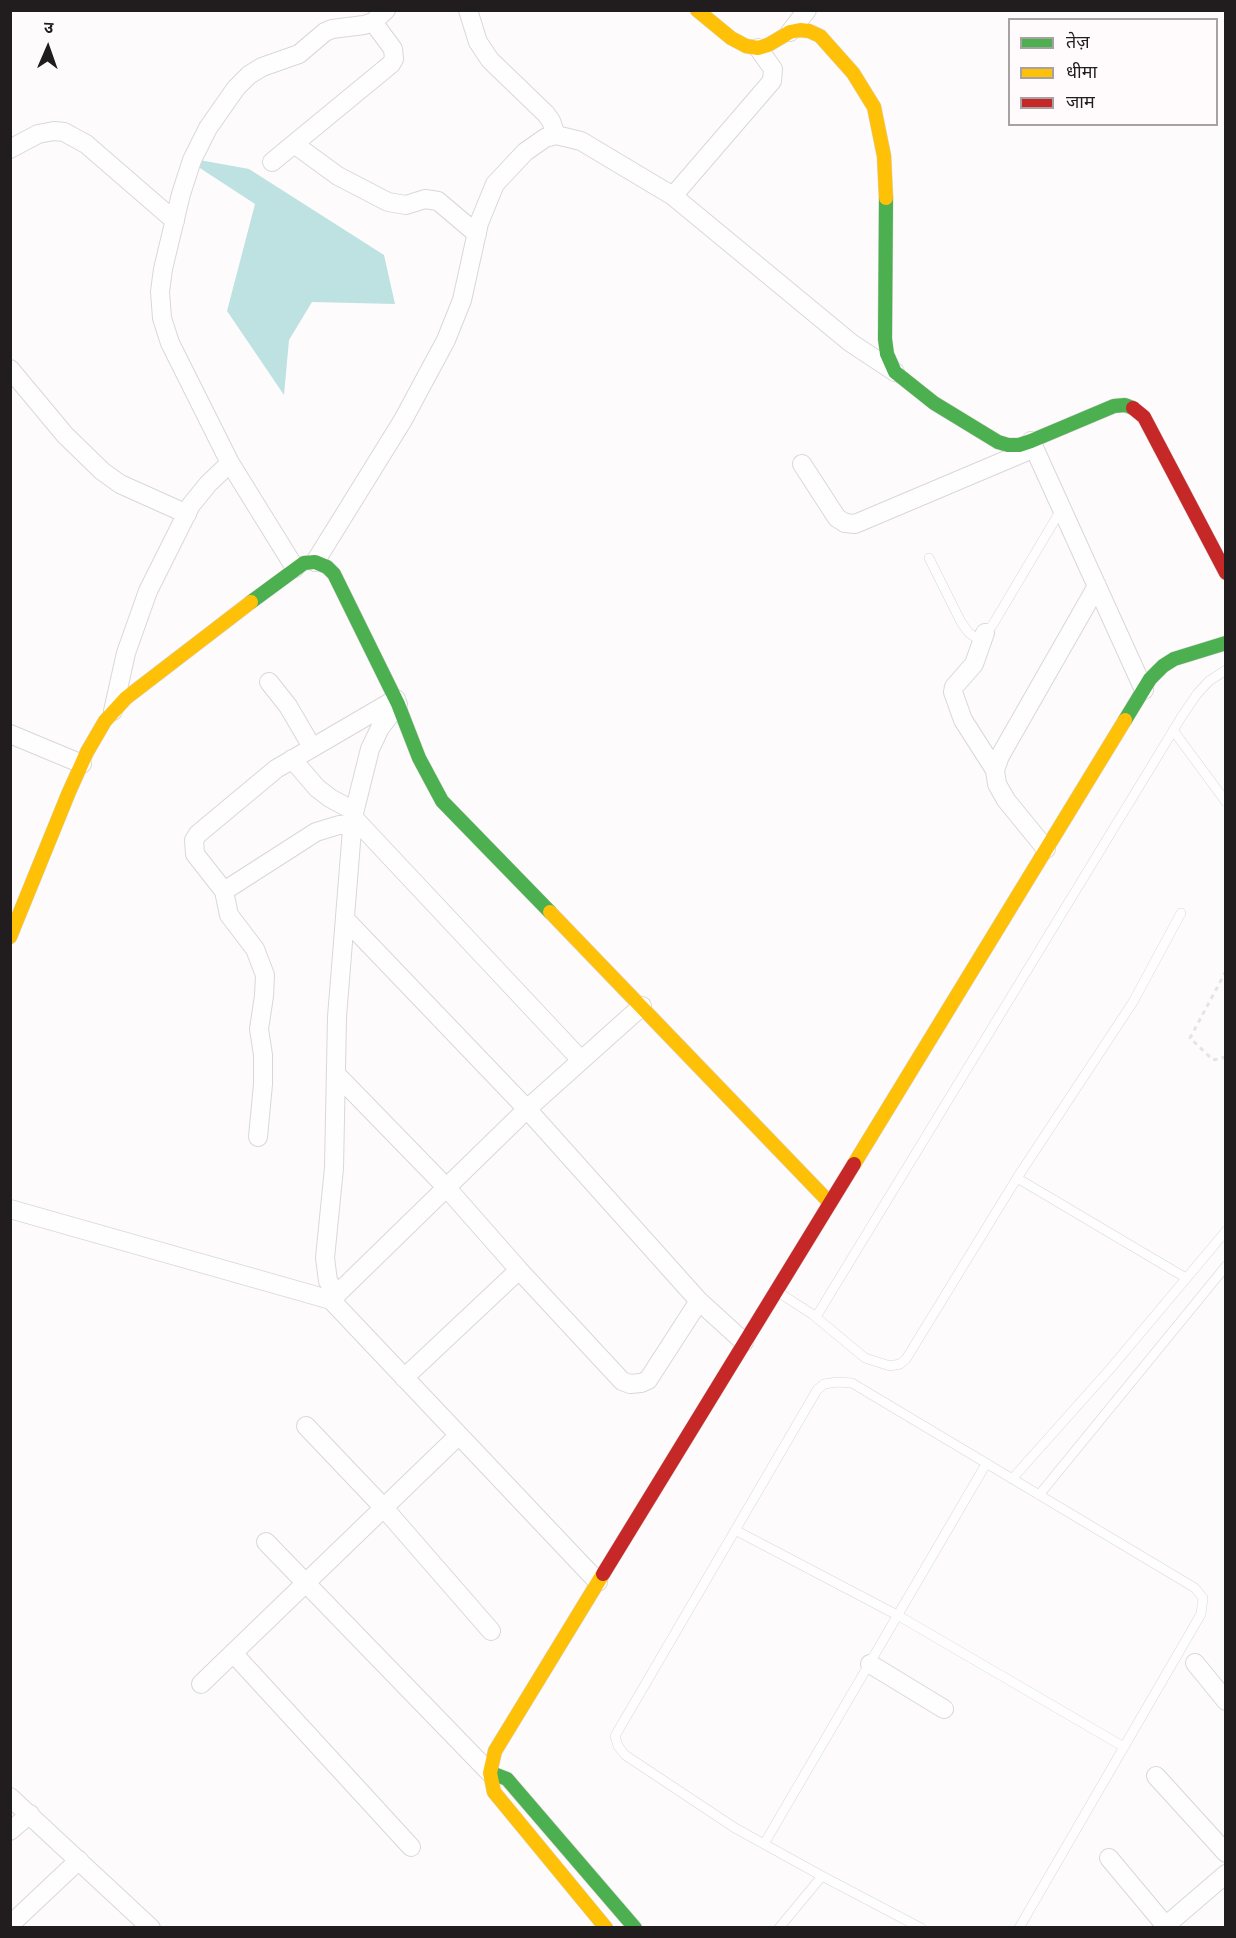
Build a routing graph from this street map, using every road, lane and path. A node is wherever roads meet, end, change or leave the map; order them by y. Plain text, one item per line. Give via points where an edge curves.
1 (468, 10) edge
2 (698, 10) edge
3 (807, 10) edge
4 (379, 16) edge
5 (790, 32) junction
6 (758, 48) junction
7 (556, 135) junction
8 (294, 144) junction
9 (10, 149) edge
10 (272, 162) dead end
11 (673, 196) junction
12 (175, 221) junction
13 (477, 234) junction
14 (10, 369) edge
15 (895, 372) junction
16 (1033, 444) junction
17 (230, 463) junction
18 (802, 464) dead end
19 (1062, 508) junction
20 (187, 514) junction
21 (929, 558) dead end
22 (315, 562) junction
23 (295, 568) junction
24 (1226, 573) edge
25 (1097, 586) junction
26 (985, 633) junction
27 (1226, 643) edge
28 (1226, 670) edge
29 (269, 682) dead end
30 (1144, 690) junction
31 (397, 701) junction
32 (113, 713) junction
33 (1173, 730) junction
34 (10, 734) edge
35 (312, 747) junction
36 (292, 759) junction
37 (82, 764) junction
38 (995, 770) junction
39 (1226, 802) edge
40 (353, 817) junction
41 (1046, 849) junction
42 (224, 891) junction
43 (1181, 913) dead end
44 (345, 919) junction
45 (10, 937) edge
46 (1226, 971) edge
47 (642, 1006) junction
48 (1226, 1057) edge
49 (581, 1060) junction
50 (336, 1074) junction
51 (527, 1109) junction
52 (258, 1137) dead end
53 (1017, 1178) junction
54 (446, 1187) junction
55 (830, 1203) junction
56 (10, 1209) edge
57 (1226, 1231) edge
58 (1226, 1266) edge
59 (519, 1270) junction
60 (1186, 1278) junction
61 (776, 1291) junction
62 (334, 1297) junction
63 (699, 1301) junction
64 (816, 1317) junction
65 (744, 1342) junction
66 (404, 1377) junction
67 (306, 1426) dead end
68 (459, 1435) junction
69 (986, 1464) junction
70 (1012, 1479) junction
71 (1039, 1496) junction
72 (384, 1508) junction
73 (735, 1530) junction
74 (266, 1542) dead end
75 (598, 1582) junction
76 (306, 1583) junction
77 (898, 1616) junction
78 (492, 1631) dead end
79 (233, 1653) junction
80 (1195, 1663) dead end
81 (870, 1664) junction
82 (201, 1684) dead end
83 (1226, 1701) edge
84 (944, 1709) dead end
85 (1124, 1747) junction
86 (490, 1773) junction
87 (1156, 1776) dead end
88 (10, 1797) edge
89 (30, 1814) junction
90 (10, 1831) edge
91 (764, 1844) junction
92 (411, 1847) dead end
93 (1226, 1853) edge
94 (1109, 1858) dead end
95 (79, 1860) junction
96 (1226, 1874) edge
97 (822, 1876) junction
98 (10, 1925) edge
99 (146, 1926) edge
100 (1164, 1926) edge
101 (606, 1928) edge
102 (635, 1928) edge
103 (779, 1928) edge
104 (921, 1928) edge
105 (1019, 1928) edge

1 - 7 street via 478,42 490,60 546,114
2 - 6 street via 731,38
3 - 5 street
4 - 8 street via 393,49 391,64
4 - 12 street via 355,27 325,32 299,54 249,75 236,88 208,128 192,160
5 - 6 street
5 - 15 street via 809,31 820,36 853,73 874,107 886,189 885,339
6 - 11 street via 773,69 772,81
7 - 11 street via 581,141
7 - 13 street via 537,142 495,184
8 - 10 street
8 - 13 street via 338,176 388,202 406,205 425,199 438,201
9 - 12 street via 38,134 64,132 86,144
11 - 15 street via 851,343
12 - 17 street via 160,291 162,318 170,343
13 - 22 street via 462,300 446,340 404,420
14 - 20 street via 65,435 102,471 120,484
15 - 16 street via 934,403 998,442
16 - 18 street via 855,524 837,518
16 - 19 street
16 - 24 street via 1114,406 1135,409 1144,417
17 - 20 street via 208,484
17 - 23 street
19 - 25 street
19 - 26 lane
20 - 32 street via 148,591 126,653
21 - 26 lane via 969,633 975,637
22 - 23 street
22 - 31 street via 334,574
23 - 32 street via 126,698
25 - 30 street
25 - 38 street
26 - 38 street via 974,664 953,692 963,720
27 - 30 street via 1174,659 1162,666
28 - 33 lane via 1197,694
29 - 35 street
30 - 41 street
31 - 35 street
31 - 40 street via 370,749
31 - 47 street via 419,758 442,801
32 - 37 street
33 - 39 lane
33 - 64 lane
34 - 37 street
35 - 36 street
36 - 40 street via 317,788
36 - 42 street via 194,840 195,854
37 - 45 street
38 - 41 street via 1006,800
40 - 42 street via 316,832
40 - 44 street
40 - 49 street
41 - 55 street
42 - 52 street via 229,915 255,949 265,975
43 - 53 lane via 1132,1002
44 - 50 street
44 - 51 street
46 - 48 path via 1190,1038 1213,1060
47 - 49 street
47 - 55 street
49 - 51 street
50 - 54 street
50 - 62 street via 334,1168 325,1258
51 - 54 street
51 - 63 street
53 - 60 lane
53 - 64 lane via 900,1364 890,1366 865,1358
54 - 59 street
54 - 62 street
55 - 61 street
56 - 62 street
57 - 60 lane
58 - 71 lane
59 - 63 street via 622,1381 630,1384 648,1380
59 - 66 street
60 - 70 lane
61 - 64 lane
61 - 65 street
62 - 66 street
63 - 65 street
65 - 75 street
66 - 68 street
67 - 72 street
68 - 72 street
68 - 75 street
69 - 70 lane
69 - 73 lane via 852,1383 824,1384
69 - 77 lane
70 - 71 lane
71 - 85 lane via 1195,1588 1203,1598 1201,1614
72 - 76 street
72 - 78 street
73 - 77 lane
73 - 91 lane via 615,1736 625,1755
74 - 76 street
75 - 86 street via 495,1751
76 - 79 street
76 - 86 street
77 - 81 lane
77 - 85 lane
79 - 82 street
79 - 92 street
80 - 83 street
81 - 84 street
81 - 91 lane
85 - 105 lane
86 - 101 street via 494,1792
86 - 102 street via 507,1779
87 - 93 street
88 - 89 street
89 - 90 street
89 - 95 street
91 - 97 lane
94 - 100 street
95 - 98 street
95 - 99 street
96 - 100 street
97 - 103 lane
97 - 104 lane

